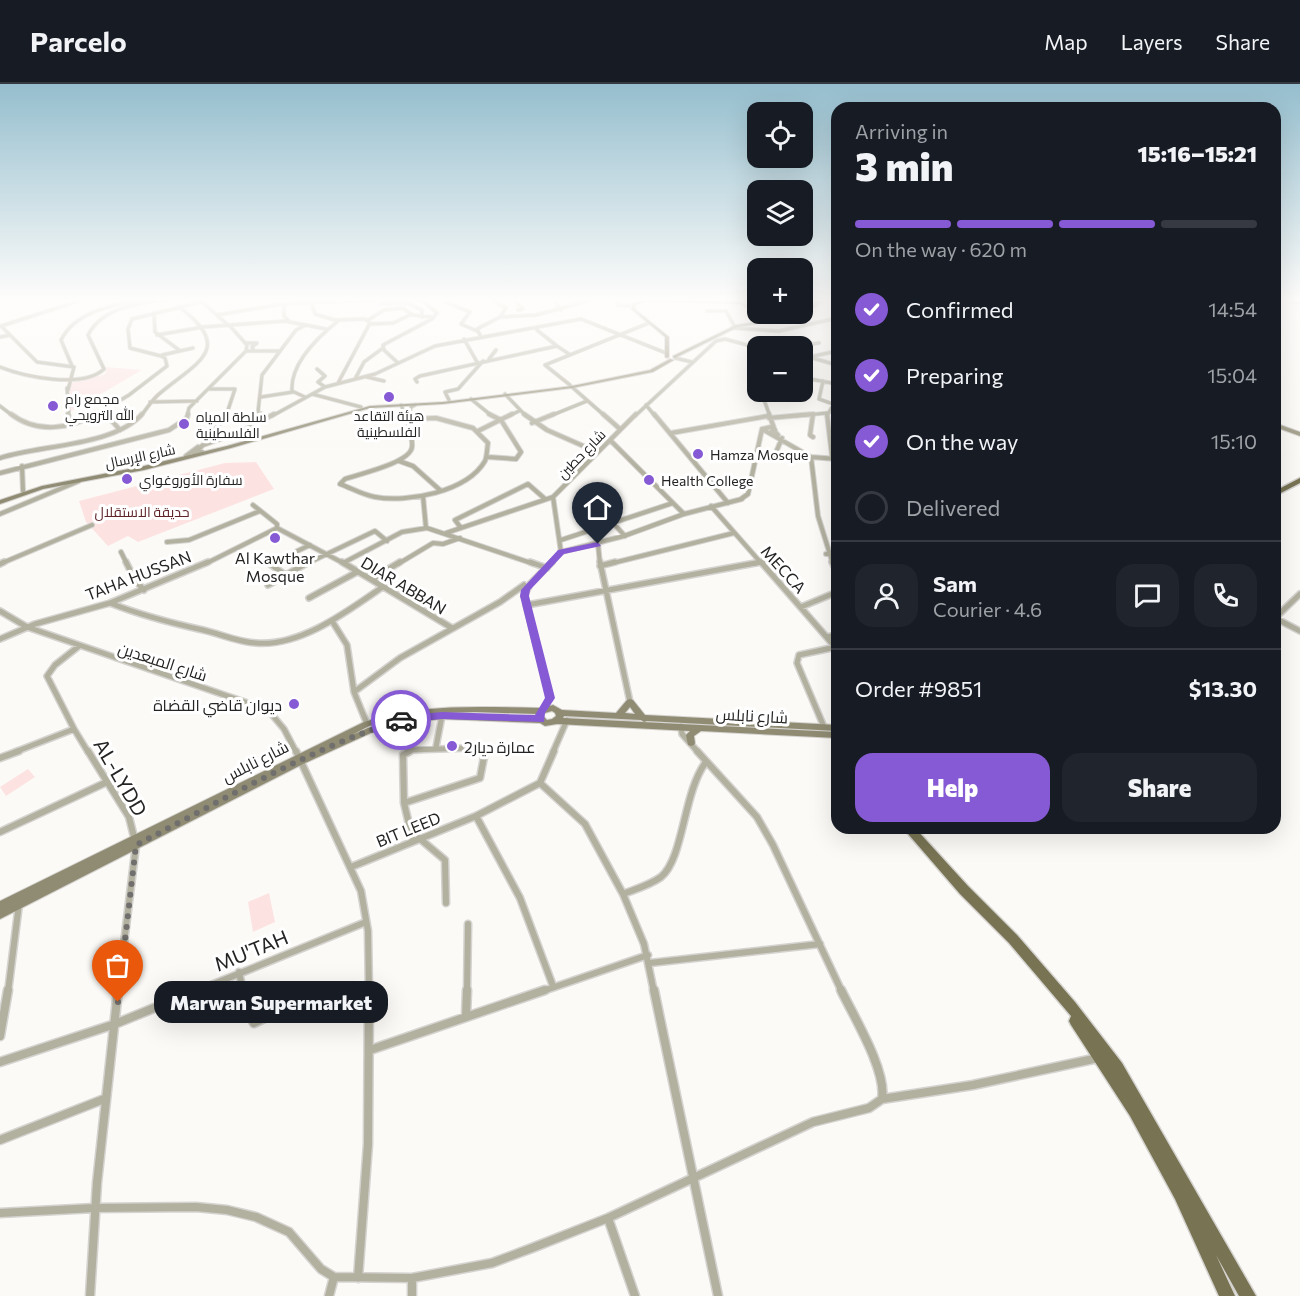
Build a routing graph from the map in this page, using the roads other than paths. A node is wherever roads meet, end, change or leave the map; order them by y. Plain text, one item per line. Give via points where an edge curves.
1 (162, 355) edge
2 (31, 356) edge
3 (68, 356) edge
4 (97, 356) edge
5 (203, 356) edge
6 (242, 356) edge
7 (276, 356) edge
8 (307, 356) edge
9 (352, 356) edge
10 (373, 356) edge
11 (391, 356) edge
12 (414, 356) edge
13 (474, 356) edge
14 (492, 356) edge
15 (507, 356) edge
16 (565, 356) edge
17 (670, 356) edge
18 (676, 356) edge
19 (699, 356) edge
20 (673, 357) junction
21 (813, 357) edge
22 (489, 359) junction
23 (483, 361) junction
24 (477, 362) junction
25 (691, 362) junction
26 (398, 363) junction
27 (831, 363) edge
28 (61, 364) junction
29 (72, 366) junction
30 (0, 367) edge
31 (317, 369) dead end
32 (367, 377) junction
33 (80, 379) junction
34 (356, 379) junction
35 (813, 379) edge
36 (58, 380) junction
37 (70, 381) junction
38 (384, 381) dead end
39 (823, 381) junction
40 (417, 382) dead end
41 (338, 383) junction
42 (831, 383) edge
43 (571, 386) junction
44 (325, 387) junction
45 (209, 389) junction
46 (293, 392) junction
47 (505, 393) junction
48 (312, 394) junction
49 (261, 397) junction
50 (305, 397) junction
51 (471, 399) junction
52 (448, 400) junction
53 (587, 400) junction
54 (197, 401) junction
55 (150, 402) junction
56 (764, 402) edge
57 (831, 403) edge
58 (401, 405) junction
59 (415, 405) junction
60 (646, 405) junction
61 (0, 406) edge
62 (361, 407) junction
63 (831, 407) edge
64 (519, 411) junction
65 (827, 413) junction
66 (99, 414) junction
67 (813, 414) junction
68 (69, 416) junction
69 (769, 417) junction
70 (266, 418) junction
71 (408, 419) junction
72 (83, 420) junction
73 (501, 420) junction
74 (532, 423) junction
75 (70, 424) junction
76 (57, 426) junction
77 (35, 427) junction
78 (1281, 427) edge
79 (763, 428) junction
80 (620, 429) junction
81 (775, 429) junction
82 (120, 430) junction
83 (478, 431) junction
84 (671, 433) junction
85 (769, 433) junction
86 (1300, 434) edge
87 (831, 436) edge
88 (761, 437) junction
89 (780, 437) junction
90 (813, 437) dead end
91 (610, 440) junction
92 (203, 445) junction
93 (200, 449) junction
94 (597, 452) junction
95 (801, 452) junction
96 (186, 456) junction
97 (488, 457) junction
98 (774, 457) dead end
99 (811, 457) junction
100 (0, 458) edge
101 (831, 458) edge
102 (831, 459) edge
103 (399, 461) junction
104 (22, 466) junction
105 (0, 473) edge
106 (81, 480) junction
107 (1300, 480) edge
108 (23, 491) junction
109 (1281, 491) edge
110 (441, 492) junction
111 (421, 497) junction
112 (553, 497) junction
113 (409, 498) junction
114 (544, 498) junction
115 (742, 499) joint
116 (0, 501) edge
117 (673, 503) junction
118 (728, 503) junction
119 (253, 505) dead end
120 (420, 505) junction
121 (712, 508) junction
122 (260, 511) junction
123 (0, 514) edge
124 (684, 514) junction
125 (423, 520) junction
126 (614, 524) junction
127 (92, 525) dead end
128 (279, 528) junction
129 (424, 528) junction
130 (461, 528) junction
131 (436, 530) junction
132 (592, 530) junction
133 (406, 531) junction
134 (446, 533) junction
135 (734, 533) junction
136 (625, 536) junction
137 (460, 538) junction
138 (561, 540) junction
139 (387, 541) junction
140 (167, 542) dead end
141 (598, 544) junction
142 (310, 545) junction
143 (121, 552) dead end
144 (561, 552) junction
145 (326, 554) junction
146 (826, 554) junction
147 (831, 554) edge
148 (763, 562) junction
149 (831, 562) edge
150 (165, 563) dead end
151 (343, 563) junction
152 (0, 564) edge
153 (600, 566) junction
154 (547, 568) junction
155 (359, 571) junction
156 (284, 574) junction
157 (372, 579) junction
158 (135, 580) junction
159 (268, 585) dead end
160 (384, 586) junction
161 (144, 590) junction
162 (521, 591) junction
163 (605, 591) junction
164 (831, 594) edge
165 (1300, 594) edge
166 (309, 598) dead end
167 (110, 603) junction
168 (527, 605) junction
169 (801, 607) junction
170 (0, 611) edge
171 (1281, 612) edge
172 (332, 621) junction
173 (1281, 621) edge
174 (27, 627) junction
175 (452, 628) junction
176 (1300, 631) edge
177 (831, 637) edge
178 (827, 638) junction
179 (0, 639) edge
180 (831, 642) edge
181 (79, 646) junction
182 (831, 649) edge
183 (354, 692) junction
184 (550, 698) junction
185 (630, 702) junction
186 (542, 713) junction
187 (557, 714) junction
188 (442, 716) junction
189 (618, 716) junction
190 (415, 718) junction
191 (644, 718) junction
192 (567, 720) junction
193 (367, 724) junction
194 (681, 724) junction
195 (824, 727) junction
196 (701, 728) junction
197 (831, 728) edge
198 (74, 729) junction
199 (831, 735) edge
200 (692, 743) junction
201 (436, 747) junction
202 (411, 750) junction
203 (0, 758) edge
204 (299, 759) junction
205 (706, 762) junction
206 (107, 782) junction
207 (540, 783) junction
208 (405, 803) junction
209 (476, 816) junction
210 (0, 832) edge
211 (913, 834) edge
212 (416, 840) junction
213 (135, 842) junction
214 (351, 867) junction
215 (622, 894) junction
216 (19, 901) junction
217 (446, 903) dead end
218 (0, 906) edge
219 (0, 914) edge
220 (366, 922) junction
221 (468, 924) dead end
222 (820, 944) junction
223 (649, 959) junction
224 (239, 972) junction
225 (553, 986) junction
226 (296, 1003) dead end
227 (466, 1016) junction
228 (115, 1024) junction
229 (0, 1036) edge
230 (370, 1050) junction
231 (1104, 1057) junction
232 (0, 1062) edge
233 (104, 1099) junction
234 (882, 1099) junction
235 (0, 1140) edge
236 (694, 1178) junction
237 (94, 1208) junction
238 (0, 1213) edge
239 (608, 1218) junction
240 (334, 1277) junction
241 (358, 1278) junction
242 (412, 1278) junction
243 (90, 1296) edge
244 (329, 1296) edge
245 (412, 1296) edge
246 (635, 1296) edge
247 (718, 1296) edge
248 (1227, 1296) edge
249 (1248, 1296) edge

1 - 66 street via 167,366
2 - 28 street via 37,362
3 - 29 street
4 - 33 street via 104,371
5 - 55 street via 189,373
6 - 45 street
7 - 49 street via 262,375
8 - 46 street via 291,378
9 - 41 street
10 - 34 street via 364,362
11 - 26 street
12 - 26 street
13 - 24 street
14 - 22 street
15 - 22 street
16 - 43 street via 545,365
17 - 20 street
18 - 20 main road, شارع الإرسال
19 - 25 street, شارع حطين
20 - 25 street
20 - 43 main road, شارع الإرسال via 651,371
21 - 27 street
22 - 23 street
23 - 24 street
23 - 52 street via 458,389 445,392
24 - 40 street via 420,376 415,379
25 - 60 street, شارع حطين
26 - 32 street
28 - 29 street
28 - 37 street via 69,367
29 - 37 street via 75,370
30 - 36 street
31 - 44 street via 325,376 318,382
32 - 34 street
32 - 38 street
33 - 37 street
33 - 37 street
34 - 41 street
35 - 39 street
36 - 37 street
36 - 37 street
37 - 68 street
39 - 42 street
39 - 57 street via 819,399
41 - 44 street
43 - 47 main road, شارع الإرسال
43 - 53 street
44 - 48 street
45 - 54 street
45 - 92 street via 235,388 227,415
46 - 49 street
46 - 50 street
47 - 51 main road, شارع الإرسال
47 - 52 main road, شارع الإرسال
47 - 64 street
48 - 50 street
48 - 62 street
49 - 70 street via 258,412
50 - 70 street
51 - 59 main road, شارع الإرسال
51 - 73 street
52 - 62 main road, شارع الإرسال
53 - 74 street
53 - 80 street
54 - 55 street
54 - 104 street via 189,408 187,418 169,430
55 - 82 street via 132,425
56 - 69 street
58 - 59 main road, شارع الإرسال
58 - 71 street
58 - 106 main road, شارع الإرسال via 362,409 229,447
59 - 71 street
60 - 80 street, شارع حطين
60 - 84 street
61 - 77 street via 13,420
62 - 93 main road, شارع الإرسال
63 - 65 street
64 - 73 street
64 - 74 street
65 - 67 street
65 - 87 street
66 - 72 street
66 - 75 street
66 - 82 street
67 - 69 street
67 - 90 street
68 - 72 street via 72,420
68 - 75 street
68 - 76 street
69 - 79 street
69 - 81 street
69 - 84 street
70 - 92 street
71 - 83 street via 447,420
71 - 103 street via 412,448
72 - 75 street
73 - 83 street
73 - 97 street via 521,452 516,459
74 - 94 street
75 - 76 street
75 - 77 street
76 - 77 street
78 - 86 main road
79 - 81 street
79 - 85 street
79 - 88 street
80 - 91 street, شارع حطين
81 - 85 street
81 - 89 street
82 - 100 street
83 - 97 street via 488,444
84 - 118 street
85 - 88 street
85 - 89 street
88 - 115 street via 748,494
89 - 95 street
89 - 98 street
91 - 94 street, شارع حطين
91 - 117 street
92 - 93 street
93 - 96 street
93 - 96 main road, شارع الإرسال
94 - 112 street, شارع حطين
95 - 99 street
95 - 101 street
96 - 108 main road, شارع الإرسال
97 - 110 street via 476,474
99 - 102 street
99 - 146 street via 819,531
103 - 110 street via 413,466
103 - 113 street via 340,484 369,496
104 - 105 street
104 - 108 street
106 - 116 main road, شارع الإرسال
106 - 123 street
107 - 109 main road
108 - 116 main road, شارع الإرسال
110 - 111 street
111 - 113 street
111 - 120 street
111 - 125 street
112 - 114 street
112 - 138 street, شارع حطين
113 - 120 street
114 - 130 street
114 - 130 street via 528,484 455,520
115 - 118 street
117 - 124 street
117 - 126 street
118 - 121 street
119 - 122 street, DIAR ABBAN
120 - 125 street
121 - 124 street
121 - 135 street, MECCA
122 - 128 street, DIAR ABBAN
122 - 140 street via 189,540
124 - 136 street
125 - 129 street
125 - 131 street
125 - 133 street
126 - 132 street
126 - 136 street
127 - 152 street
128 - 142 street, DIAR ABBAN
128 - 161 street, TAHA HUSSAN
129 - 131 street
129 - 133 street
130 - 134 street
131 - 134 street
132 - 138 street
132 - 141 street
133 - 139 street
134 - 137 street
135 - 148 street, MECCA
135 - 153 street
136 - 141 street
137 - 154 street
137 - 157 street via 433,543
138 - 144 street, شارع حطين
139 - 145 street via 375,531
139 - 151 street
141 - 144 street
141 - 153 street
142 - 145 street, DIAR ABBAN
142 - 156 street via 270,564
143 - 158 street
144 - 154 street
145 - 151 street, DIAR ABBAN
145 - 156 street
146 - 147 street
146 - 149 street
148 - 163 street
148 - 169 street, MECCA
150 - 158 street
151 - 155 street, DIAR ABBAN
153 - 163 street
154 - 162 street
155 - 157 street, DIAR ABBAN
155 - 166 street
156 - 159 street
157 - 160 street, DIAR ABBAN
158 - 161 street
160 - 172 street
160 - 175 street, DIAR ABBAN
161 - 167 street, TAHA HUSSAN
162 - 168 street
162 - 175 street
163 - 168 street
163 - 185 street
164 - 169 street
165 - 171 street
167 - 172 street via 141,617 242,642 270,641
167 - 174 street, TAHA HUSSAN
168 - 184 street
169 - 178 street, MECCA
170 - 174 street, شارع المبعدين
172 - 183 street via 347,645
173 - 176 street
174 - 179 street, TAHA HUSSAN
174 - 181 street, شارع المبعدين
175 - 183 street via 400,658
177 - 178 street
178 - 180 street, MECCA
181 - 198 street via 46,676
181 - 204 street, شارع المبعدين via 268,710
182 - 195 street via 799,655 797,663
183 - 193 street
184 - 186 main road
184 - 187 main road
185 - 189 main road
185 - 191 main road
186 - 187 main road
186 - 187 main road via 548,724
186 - 188 main road, شارع نابلس
186 - 193 main road, شارع نابلس via 430,710
187 - 189 main road, شارع نابلس
187 - 192 main road, شارع نابلس
188 - 190 main road, شارع نابلس
188 - 201 street
189 - 191 main road, شارع نابلس
190 - 202 street
190 - 204 main road, شارع نابلس via 371,729
191 - 194 main road, شارع نابلس
192 - 194 main road, شارع نابلس
192 - 207 street
193 - 204 main road, شارع نابلس
194 - 195 main road, شارع نابلس
194 - 196 main road, شارع نابلس
194 - 200 street via 682,734
195 - 197 main road, شارع نابلس
196 - 199 main road, شارع نابلس
196 - 200 main road via 690,735
198 - 203 street, AL-LYDD
198 - 206 street, AL-LYDD
200 - 205 street
201 - 202 street
201 - 208 street via 485,752 483,774
202 - 208 street via 403,755
204 - 213 main road, شارع نابلس
204 - 214 street, شارع المبعدين
205 - 215 street via 685,809 666,872 655,881
205 - 222 street via 762,825
206 - 210 street
206 - 213 street, AL-LYDD via 129,817
207 - 209 street, BIT LEED
207 - 215 street via 585,824
208 - 212 street
209 - 212 street, BIT LEED
209 - 225 street via 525,908
211 - 231 main road via 1071,1006
212 - 214 street, BIT LEED
212 - 217 street via 445,860
213 - 216 main road, شارع نابلس
213 - 228 street, AL-LYDD
214 - 220 street, شارع المبعدين
215 - 223 street
216 - 218 main road, شارع نابلس
216 - 219 main road, شارع نابلس
216 - 229 street
220 - 224 street, MU'TAH
220 - 230 street, شارع المبعدين
221 - 227 street
222 - 223 street
222 - 234 street via 876,1065 884,1088
223 - 225 street
223 - 236 street
224 - 226 street via 246,1008 254,1023
224 - 228 street, MU'TAH
225 - 227 street
227 - 230 street
228 - 232 street, MU'TAH
228 - 233 street, AL-LYDD
230 - 241 street, شارع المبعدين via 367,1193
231 - 234 street via 973,1085
231 - 248 main road via 1180,1194
231 - 249 main road
233 - 235 street
233 - 237 street, AL-LYDD
234 - 236 street via 869,1108 813,1122
236 - 239 street
236 - 247 street
237 - 238 street
237 - 240 street via 196,1207 256,1217 289,1232 321,1269
237 - 243 street, AL-LYDD
239 - 242 street via 492,1263
239 - 246 street
240 - 241 street
240 - 244 street
241 - 242 street
242 - 245 street

